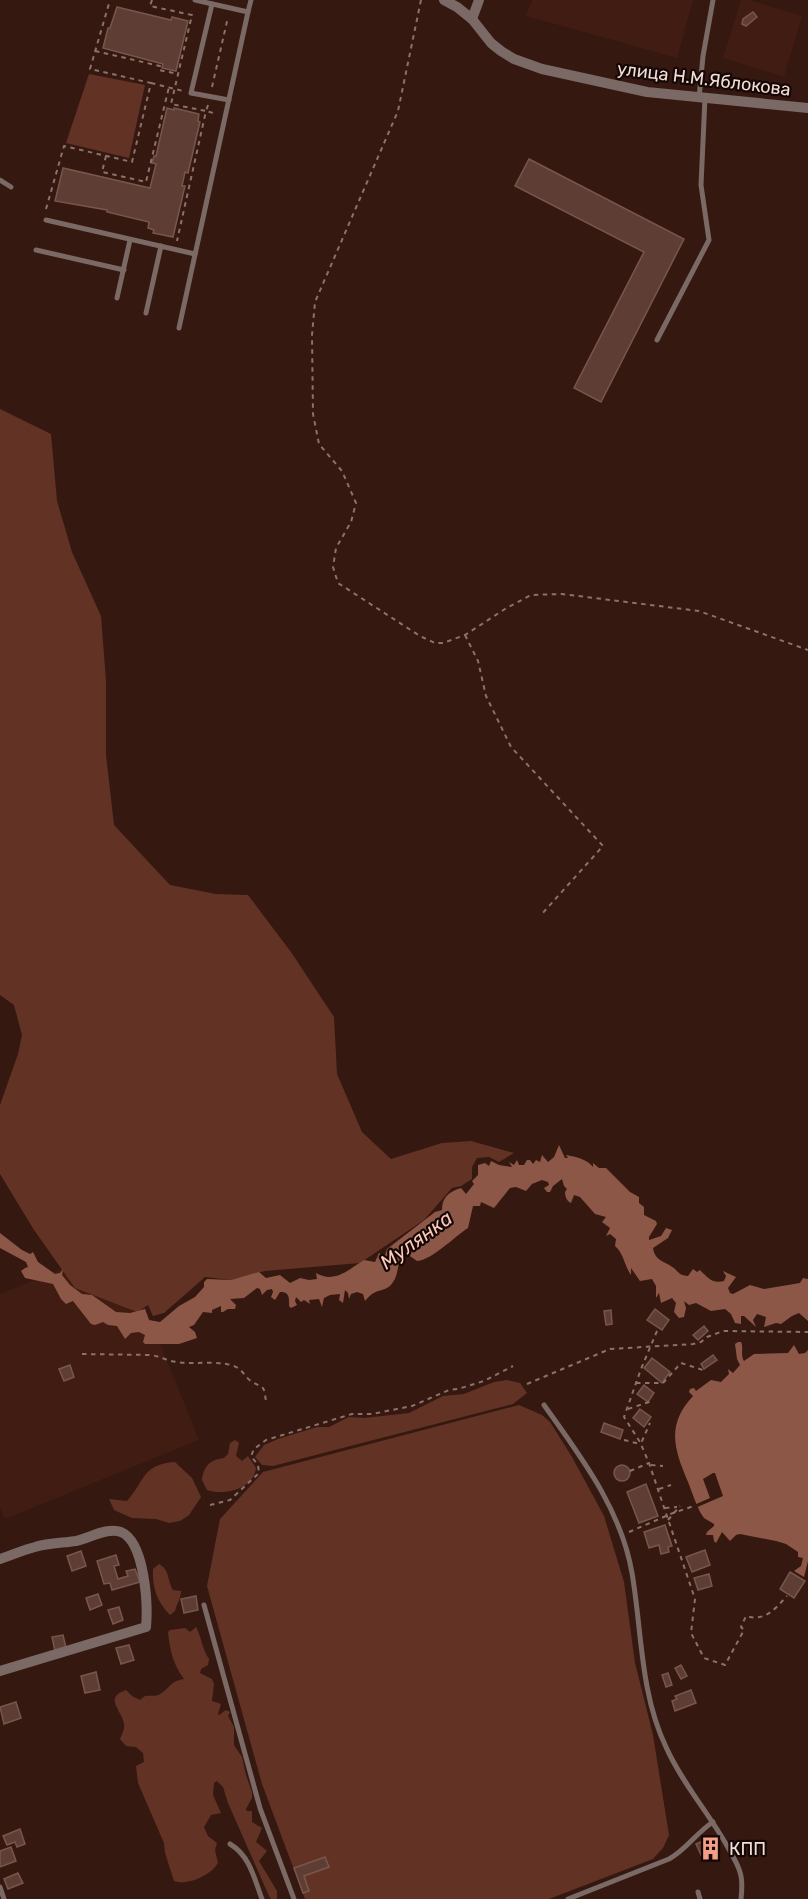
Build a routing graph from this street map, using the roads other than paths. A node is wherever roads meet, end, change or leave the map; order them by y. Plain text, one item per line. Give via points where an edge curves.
1 (195, 0) edge
2 (251, 0) edge
3 (444, 0) edge
4 (479, 0) edge
5 (713, 0) edge
6 (223, 3) edge
7 (212, 4) junction
8 (248, 12) junction
9 (472, 18) junction
10 (702, 98) junction
11 (229, 100) junction
12 (808, 108) edge
13 (0, 180) edge
14 (10, 187) dead end
15 (45, 220) dead end
16 (130, 240) junction
17 (161, 246) junction
18 (36, 250) dead end
19 (195, 254) junction
20 (124, 270) junction
21 (117, 298) dead end
22 (146, 313) dead end
23 (179, 328) dead end
24 (657, 340) dead end
25 (544, 1405) dead end
26 (0, 1559) edge
27 (204, 1605) dead end
28 (0, 1671) edge
29 (714, 1822) junction
30 (230, 1844) dead end
31 (0, 1887) edge
32 (698, 1892) dead end
33 (4, 1899) edge
34 (262, 1899) edge
35 (294, 1899) edge
36 (568, 1899) edge
37 (700, 1899) edge
38 (741, 1899) edge

1 - 7 lane
2 - 8 lane
3 - 9 street, улица Н.М.Яблокова
4 - 9 street
5 - 10 lane via 703,56
6 - 7 lane
6 - 8 lane
7 - 11 lane via 191,93
8 - 11 lane
9 - 10 street, улица Н.М.Яблокова via 491,43 526,64 626,88
10 - 12 street, улица Н.М.Яблокова
10 - 24 lane via 701,185 709,240
11 - 19 lane
13 - 14 lane
15 - 16 lane
16 - 17 lane
16 - 20 lane
17 - 19 lane
17 - 22 lane
18 - 20 lane
19 - 23 lane
20 - 21 lane
25 - 29 lane via 597,1483 621,1535 632,1572 642,1661 658,1727 672,1760
26 - 28 street via 36,1546 119,1532 129,1538 135,1550 147,1611 146,1627
27 - 35 lane via 260,1808
29 - 36 lane via 677,1855
29 - 38 lane via 741,1873
30 - 34 lane via 246,1858
31 - 33 lane
32 - 37 lane

